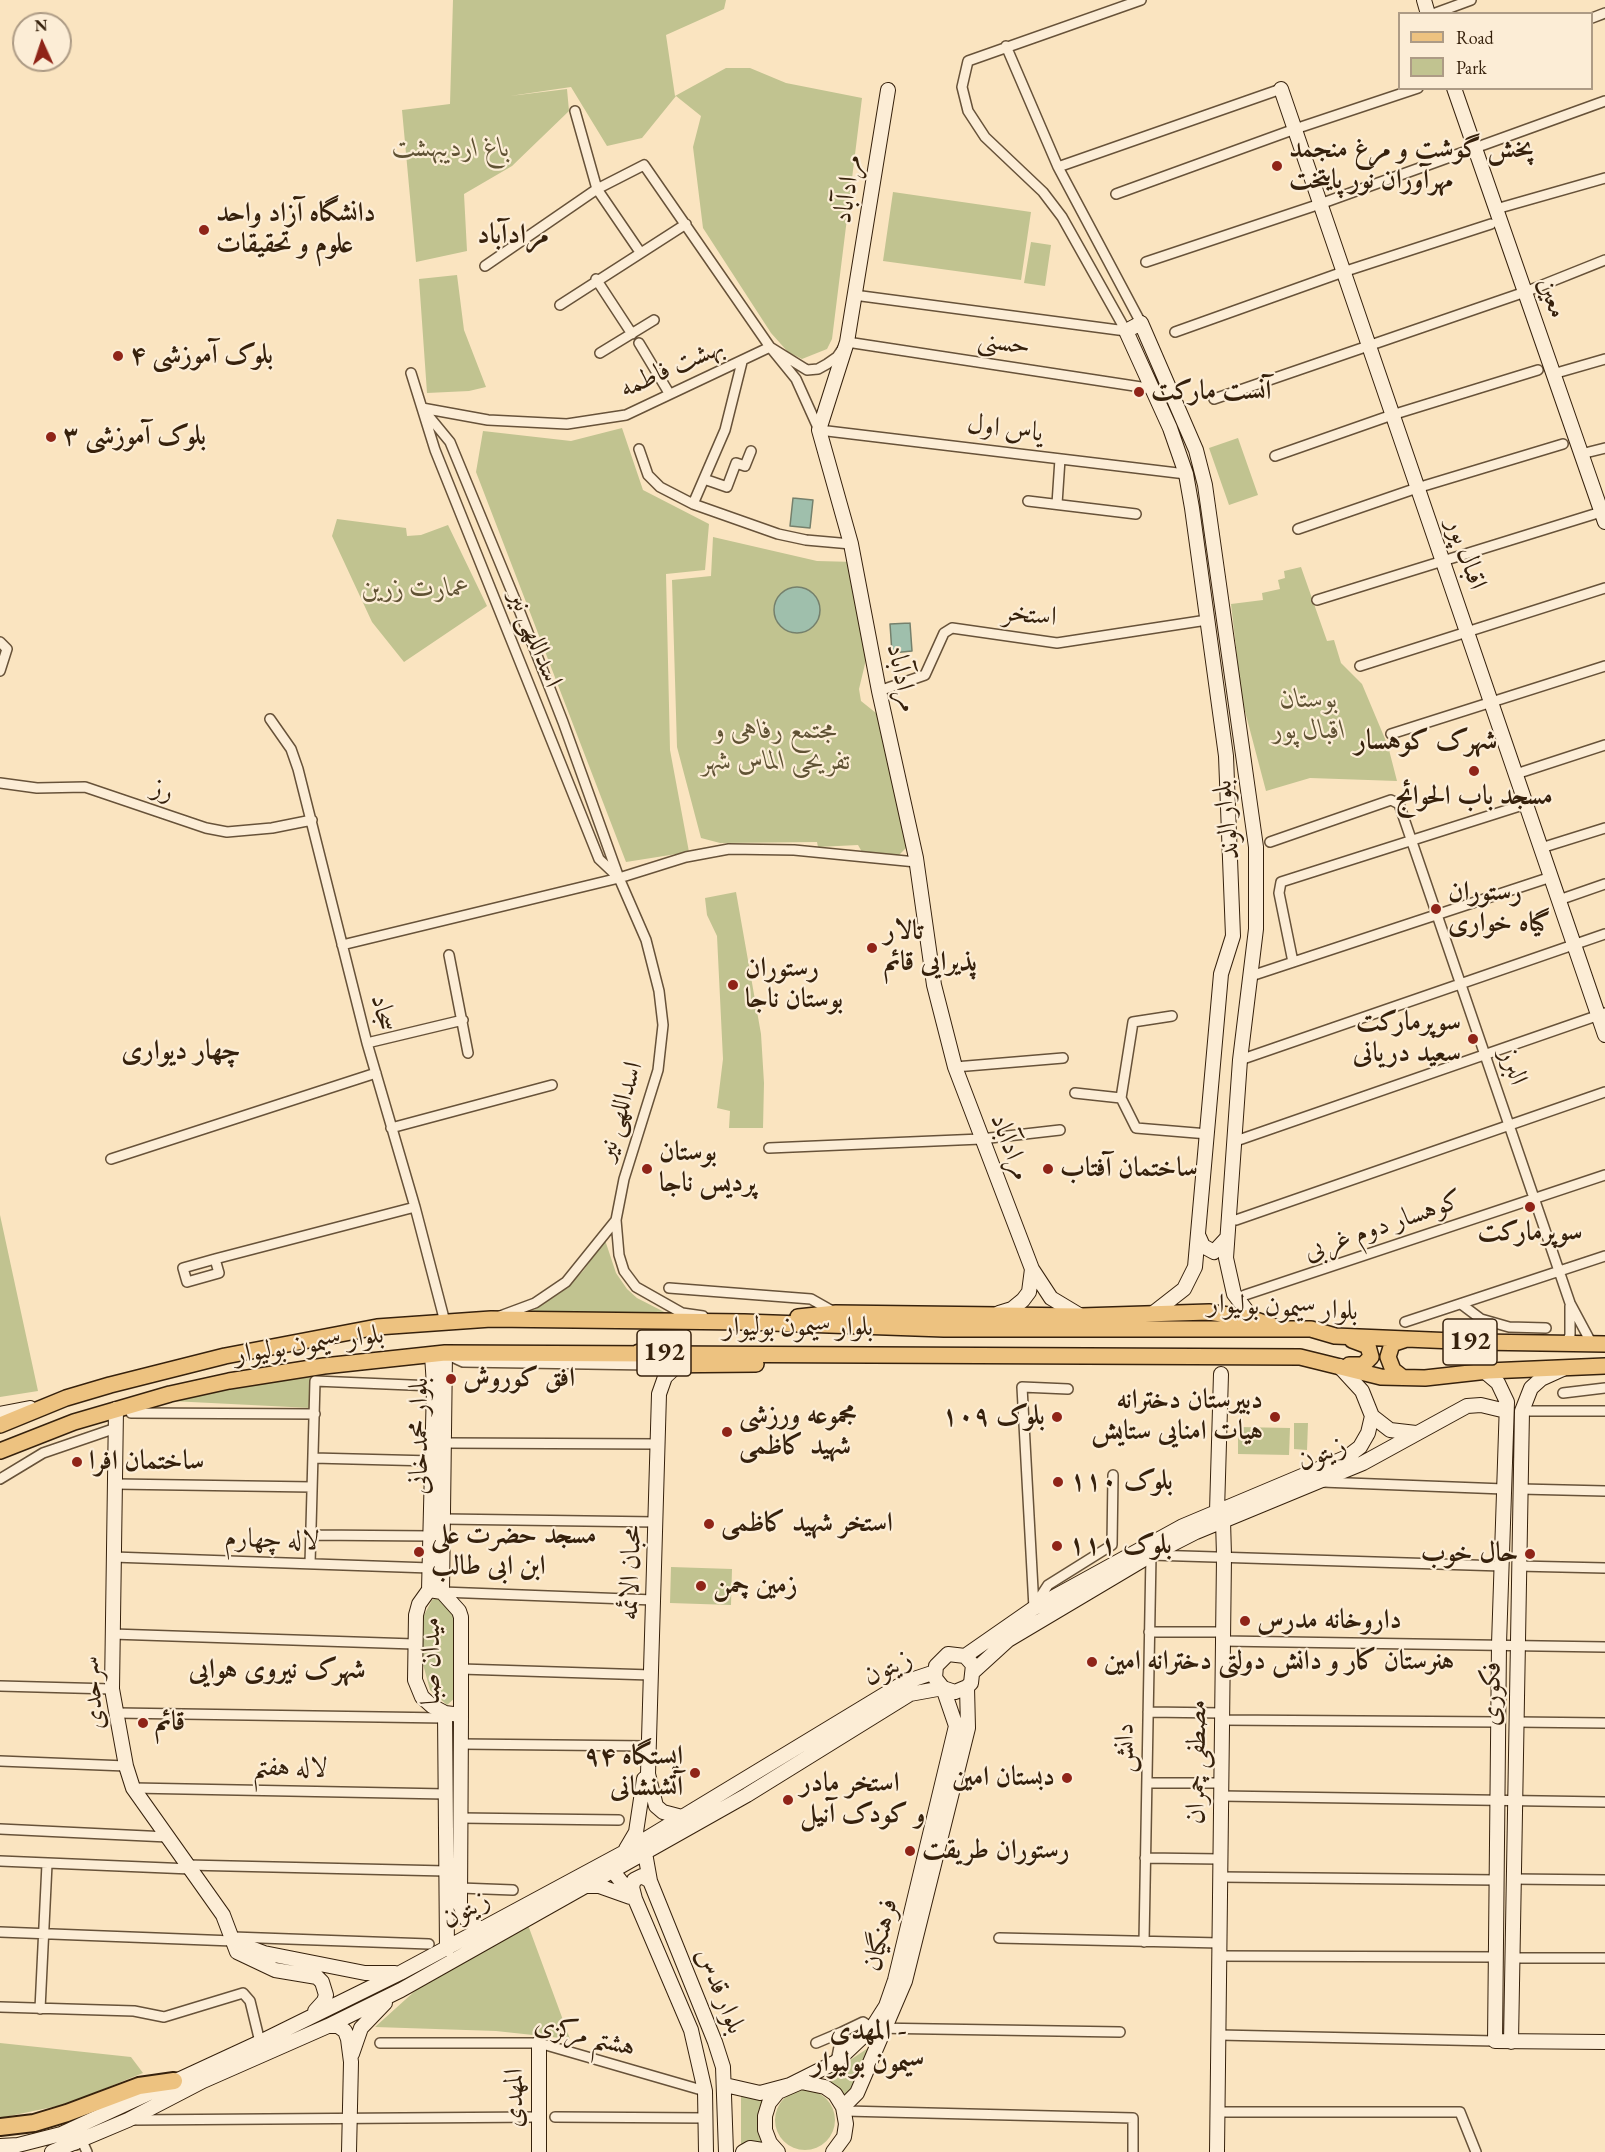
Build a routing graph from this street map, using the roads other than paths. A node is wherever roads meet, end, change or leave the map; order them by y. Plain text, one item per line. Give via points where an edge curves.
1 (1141, 0) edge
2 (1471, 0) edge
3 (1436, 12) edge
4 (1006, 46) junction
5 (1281, 89) joint
6 (888, 90) dead end
7 (1412, 90) edge
8 (1455, 90) edge
9 (1605, 101) edge
10 (575, 111) dead end
11 (1294, 129) junction
12 (1475, 147) junction
13 (1058, 167) junction
14 (1605, 178) edge
15 (597, 189) junction
16 (1116, 194) dead end
17 (1320, 204) junction
18 (1496, 208) junction
19 (686, 224) junction
20 (1491, 225) dead end
21 (640, 252) junction
22 (1605, 260) edge
23 (1146, 262) dead end
24 (485, 266) dead end
25 (1343, 272) junction
26 (596, 279) junction
27 (1525, 292) junction
28 (854, 295) junction
29 (560, 305) dead end
30 (654, 320) dead end
31 (1141, 323) junction
32 (1126, 331) junction
33 (1175, 332) dead end
34 (632, 334) junction
35 (847, 342) junction
36 (639, 343) dead end
37 (1368, 344) junction
38 (770, 347) junction
39 (600, 353) dead end
40 (1605, 359) edge
41 (742, 362) junction
42 (1539, 370) dead end
43 (411, 373) dead end
44 (1553, 374) junction
45 (1154, 389) junction
46 (669, 393) junction
47 (1214, 399) dead end
48 (422, 408) junction
49 (1392, 415) junction
50 (819, 429) junction
51 (1563, 444) dead end
52 (1605, 448) edge
53 (639, 449) dead end
54 (751, 451) dead end
55 (1581, 454) junction
56 (1275, 456) dead end
57 (1060, 459) junction
58 (1186, 474) junction
59 (704, 478) junction
60 (1418, 488) junction
61 (1028, 501) dead end
62 (693, 504) junction
63 (1057, 504) junction
64 (1209, 506) junction
65 (1192, 508) junction
66 (1136, 514) dead end
67 (1603, 517) edge
68 (1298, 529) dead end
69 (851, 544) junction
70 (1442, 560) junction
71 (1605, 588) edge
72 (1317, 600) dead end
73 (1207, 620) junction
74 (1467, 632) junction
75 (1, 642) edge
76 (1360, 666) dead end
77 (1605, 666) edge
78 (0, 671) edge
79 (879, 691) junction
80 (1491, 702) junction
81 (270, 719) dead end
82 (1391, 734) dead end
83 (1605, 745) edge
84 (1515, 774) junction
85 (0, 783) edge
86 (1526, 804) junction
87 (312, 820) junction
88 (1605, 828) edge
89 (1410, 839) junction
90 (1270, 842) dead end
91 (1541, 848) junction
92 (916, 862) junction
93 (1551, 877) junction
94 (619, 878) junction
95 (1605, 884) edge
96 (1559, 900) junction
97 (1436, 913) junction
98 (1605, 934) edge
99 (342, 945) junction
100 (1574, 945) junction
101 (449, 955) dead end
102 (1293, 962) junction
103 (1251, 976) junction
104 (1460, 982) junction
105 (1602, 1014) edge
106 (1172, 1016) dead end
107 (463, 1020) junction
108 (1605, 1035) edge
109 (367, 1043) junction
110 (468, 1053) dead end
111 (1485, 1055) junction
112 (1063, 1058) dead end
113 (1240, 1060) junction
114 (955, 1067) junction
115 (376, 1073) junction
116 (552, 1085) dead end
117 (1605, 1092) edge
118 (1075, 1093) dead end
119 (1121, 1098) junction
120 (1510, 1127) junction
121 (391, 1128) junction
122 (1060, 1130) dead end
123 (1208, 1134) junction
124 (981, 1139) junction
125 (1233, 1142) junction
126 (769, 1148) dead end
127 (111, 1159) dead end
128 (1605, 1175) edge
129 (1534, 1198) junction
130 (415, 1207) junction
131 (615, 1220) junction
132 (1236, 1220) dead end
133 (1199, 1237) junction
134 (1226, 1239) junction
135 (1605, 1256) edge
136 (215, 1259) dead end
137 (1032, 1269) junction
138 (1560, 1272) junction
139 (669, 1288) dead end
140 (1245, 1295) dead end
141 (1570, 1303) junction
142 (1461, 1304) junction
143 (836, 1314) junction
144 (1152, 1314) junction
145 (991, 1316) junction
146 (1081, 1317) junction
147 (491, 1319) junction
148 (1253, 1319) junction
149 (445, 1322) junction
150 (744, 1322) junction
151 (1406, 1322) dead end
152 (1546, 1328) dead end
153 (1281, 1329) junction
154 (1335, 1336) junction
155 (1407, 1339) junction
156 (1566, 1345) junction
157 (1599, 1345) edge
158 (438, 1354) junction
159 (894, 1354) junction
160 (644, 1358) junction
161 (679, 1364) junction
162 (1339, 1365) junction
163 (1605, 1366) edge
164 (1565, 1369) junction
165 (1485, 1372) junction
166 (1221, 1374) dead end
167 (1402, 1377) junction
168 (434, 1386) junction
169 (1605, 1388) edge
170 (1068, 1389) dead end
171 (1563, 1393) dead end
172 (659, 1394) junction
173 (66, 1398) junction
174 (123, 1411) junction
175 (1506, 1411) junction
176 (1522, 1411) junction
177 (1605, 1411) edge
178 (0, 1414) edge
179 (315, 1414) junction
180 (1372, 1416) junction
181 (0, 1425) edge
182 (116, 1428) junction
183 (1417, 1433) junction
184 (445, 1443) junction
185 (657, 1444) junction
186 (0, 1451) edge
187 (313, 1458) junction
188 (432, 1461) junction
189 (1113, 1475) dead end
190 (0, 1479) edge
191 (1319, 1482) junction
192 (116, 1484) junction
193 (312, 1487) junction
194 (1504, 1489) junction
195 (1521, 1489) junction
196 (1605, 1491) edge
197 (1220, 1515) junction
198 (444, 1519) junction
199 (656, 1522) junction
200 (311, 1535) junction
201 (431, 1536) junction
202 (1151, 1555) junction
203 (1224, 1556) junction
204 (113, 1557) junction
205 (310, 1564) junction
206 (1502, 1566) junction
207 (1518, 1566) junction
208 (430, 1568) junction
209 (1605, 1568) edge
210 (436, 1591) junction
211 (654, 1599) junction
212 (1034, 1608) junction
213 (1149, 1632) junction
214 (112, 1634) junction
215 (1223, 1637) junction
216 (414, 1644) junction
217 (1499, 1644) junction
218 (1516, 1645) junction
219 (1605, 1647) edge
220 (965, 1656) junction
221 (461, 1669) junction
222 (974, 1671) junction
223 (935, 1672) junction
224 (651, 1675) junction
225 (0, 1686) edge
226 (943, 1688) junction
227 (967, 1688) junction
228 (112, 1689) junction
229 (1148, 1712) junction
230 (117, 1713) junction
231 (461, 1715) junction
232 (445, 1716) junction
233 (1222, 1716) junction
234 (1498, 1722) junction
235 (1516, 1722) junction
236 (1605, 1723) edge
237 (461, 1744) junction
238 (648, 1750) junction
239 (0, 1761) edge
240 (126, 1766) junction
241 (740, 1782) junction
242 (1147, 1783) junction
243 (133, 1788) junction
244 (1221, 1790) junction
245 (446, 1794) junction
246 (747, 1795) junction
247 (1498, 1801) junction
248 (1514, 1801) junction
249 (1605, 1802) edge
250 (682, 1817) junction
251 (460, 1818) junction
252 (619, 1820) dead end
253 (0, 1829) edge
254 (168, 1837) junction
255 (645, 1852) junction
256 (621, 1854) junction
257 (1145, 1858) junction
258 (1220, 1859) junction
259 (0, 1862) edge
260 (47, 1864) junction
261 (189, 1867) junction
262 (609, 1867) junction
263 (446, 1871) junction
264 (1220, 1877) junction
265 (1513, 1879) junction
266 (1497, 1880) junction
267 (1605, 1880) edge
268 (650, 1881) junction
269 (584, 1886) junction
270 (513, 1890) dead end
271 (455, 1895) junction
272 (635, 1899) junction
273 (481, 1929) junction
274 (0, 1932) edge
275 (44, 1935) junction
276 (999, 1938) dead end
277 (233, 1939) junction
278 (1144, 1942) junction
279 (429, 1944) dead end
280 (447, 1949) junction
281 (1219, 1949) junction
282 (1495, 1957) junction
283 (1512, 1958) junction
284 (1605, 1958) edge
285 (400, 1973) junction
286 (401, 1990) junction
287 (0, 2007) edge
288 (40, 2009) junction
289 (306, 2019) junction
290 (328, 2026) junction
291 (880, 2028) junction
292 (842, 2032) junction
293 (1120, 2032) dead end
294 (1219, 2035) junction
295 (260, 2042) junction
296 (1495, 2042) junction
297 (1511, 2042) junction
298 (1605, 2042) edge
299 (380, 2043) dead end
300 (539, 2043) junction
301 (816, 2043) dead end
302 (351, 2062) junction
303 (836, 2062) junction
304 (174, 2082) junction
305 (725, 2085) junction
306 (790, 2085) junction
307 (705, 2091) junction
308 (844, 2109) junction
309 (1218, 2112) junction
310 (539, 2117) junction
311 (555, 2117) dead end
312 (706, 2118) junction
313 (129, 2120) junction
314 (350, 2120) junction
315 (0, 2127) edge
316 (0, 2146) edge
317 (84, 2146) edge
318 (836, 2151) edge
319 (52, 2152) edge
320 (68, 2152) edge
321 (349, 2152) edge
322 (539, 2152) edge
323 (706, 2152) edge
324 (726, 2152) edge
325 (743, 2152) edge
326 (776, 2152) edge
327 (1132, 2152) edge
328 (1217, 2152) edge
329 (1476, 2152) edge

1 - 4 street
2 - 3 street
4 - 13 street
4 - 32 street via 968,61 962,87 968,111 985,137 1043,192 1062,217
5 - 11 street, اقبال پور
5 - 13 street
6 - 28 street, مرادآباد
7 - 11 street
8 - 12 street, معین
9 - 12 street
10 - 15 street
11 - 16 street
11 - 17 street, اقبال پور
12 - 17 street
12 - 18 street, معین
13 - 31 street
14 - 18 street
15 - 19 street via 644,165
15 - 21 street
15 - 24 street
17 - 23 street
17 - 25 street, اقبال پور
18 - 27 street, معین
19 - 21 street
19 - 38 street
20 - 25 street
21 - 26 street
22 - 27 street
25 - 33 street
25 - 37 street, اقبال پور
26 - 29 street
26 - 34 street
27 - 37 street
27 - 44 street, معین
28 - 32 street
28 - 35 street, مرادآباد
30 - 34 street
31 - 32 street
31 - 64 street, بلوار الوند via 1196,450
32 - 45 street, بلوار الوند
34 - 39 street
35 - 38 street via 837,357 818,369 807,370
35 - 45 street, حسنی
35 - 50 street, مرادآباد
36 - 46 street
37 - 47 street
37 - 49 street, اقبال پور
38 - 41 street, بهشت فاطمه
38 - 50 street via 796,379
40 - 44 street
41 - 46 street, بهشت فاطمه
41 - 59 street via 725,430
42 - 49 street
43 - 48 street, اسداللهی نیر
44 - 55 street, معین
45 - 58 street, بلوار الوند
46 - 48 street, بهشت فاطمه via 626,415 567,424 488,420
48 - 94 street, اسداللهی نیر via 450,442 559,711
48 - 94 street, اسداللهی نیر via 435,450 598,859
49 - 56 street
49 - 60 street, اقبال پور
50 - 57 street, یاس اول
50 - 69 street, مرادآباد
51 - 60 street
52 - 55 street
53 - 62 street via 648,475 660,487
54 - 59 street via 745,466 736,464 727,487
55 - 67 street, معین
57 - 58 street, یاس اول
57 - 63 street
58 - 65 street, بلوار الوند
59 - 62 street
60 - 68 street
60 - 70 street, اقبال پور
61 - 63 street
62 - 69 street via 778,534
63 - 66 street
64 - 65 street
64 - 103 street, بلوار الوند via 1256,847 1256,929
65 - 73 street, بلوار الوند
67 - 70 street
69 - 79 street, مرادآباد
70 - 72 street
70 - 74 street, اقبال پور
71 - 74 street
73 - 79 street, استخر via 1057,643 952,628 944,633 926,675
73 - 123 street, بلوار الوند via 1226,756 1233,936 1221,974
74 - 76 street
74 - 80 street, اقبال پور
75 - 78 street via 7,649
77 - 80 street
79 - 92 street, مرادآباد
80 - 82 street
80 - 84 street, اقبال پور
81 - 87 street, سجاد via 291,748
83 - 84 street
84 - 86 street, اقبال پور
85 - 87 street, رز via 37,788 85,787 227,832
86 - 89 street
86 - 91 street, اقبال پور
87 - 99 street, سجاد
88 - 91 street
89 - 90 street, البرز via 1396,801 1391,800
89 - 97 street, البرز
89 - 102 street via 1281,882 1279,893
91 - 93 street, اقبال پور
92 - 94 street via 794,850 729,849 686,857
92 - 114 street, مرادآباد via 934,985
93 - 96 street, اقبال پور
93 - 97 street
94 - 99 street
94 - 131 street, اسداللهی نیر via 648,948 663,1025 655,1084 627,1167
95 - 96 street
96 - 100 street, اقبال پور
97 - 102 street
97 - 104 street, البرز
98 - 100 street
99 - 109 street, سجاد
100 - 104 street
100 - 105 street, اقبال پور
101 - 107 street
102 - 103 street
103 - 113 street, بلوار الوند
104 - 111 street, البرز
104 - 113 street
105 - 108 street, اقبال پور
105 - 111 street
106 - 119 street via 1133,1022
107 - 109 street
107 - 110 street
109 - 115 street, سجاد
111 - 120 street, البرز
111 - 125 street
112 - 114 street
113 - 125 street, بلوار الوند
114 - 124 street, مرادآباد
115 - 121 street, سجاد
115 - 127 street
116 - 121 street
117 - 120 street
118 - 119 street
119 - 123 street via 1136,1128
120 - 129 street, البرز
120 - 132 street
121 - 130 street, سجاد
122 - 124 street
123 - 133 street, بلوار الوند
124 - 126 street
124 - 137 street, مرادآباد
125 - 134 street, بلوار الوند
128 - 129 street, کوهسار دوم غربی
129 - 138 street, البرز
129 - 140 street, کوهسار دوم غربی
130 - 136 street
130 - 149 street, سجاد
131 - 147 street, اسداللهی نیر via 566,1282 550,1294
131 - 150 street, اسداللهی نیر via 624,1271 636,1287 682,1312
133 - 134 street via 1203,1246 1214,1252
133 - 144 street, بلوار الوند via 1191,1278 1173,1300
134 - 148 street, بلوار الوند via 1230,1285 1239,1304
135 - 138 street
137 - 145 street via 1029,1292 1023,1300 1012,1309
137 - 146 street, مرادآباد via 1052,1298
138 - 141 street, البرز
138 - 142 street
139 - 143 street via 811,1299
141 - 156 street via 1570,1335
141 - 157 street, البرز
142 - 151 street
142 - 152 street via 1481,1319 1509,1327
143 - 145 main road
143 - 150 main road
144 - 146 main road
144 - 148 main road via 1209,1312
145 - 146 main road
147 - 149 main road, بلوار سیمون بولیوار / 192
147 - 150 main road, بلوار سیمون بولیوار / 192
148 - 153 main road
149 - 173 main road, بلوار سیمون بولیوار / 192 via 377,1327 310,1338 164,1370
150 - 153 main road, بلوار سیمون بولیوار / 192 via 933,1329
153 - 154 main road, بلوار سیمون بولیوار / 192 via 1311,1329
154 - 155 main road, بلوار سیمون بولیوار / 192
154 - 162 main road via 1364,1343 1371,1353 1363,1365
155 - 156 main road, بلوار سیمون بولیوار / 192
155 - 167 main road via 1388,1349 1389,1363
156 - 157 main road, بلوار سیمون بولیوار / 192
158 - 160 main road, بلوار سیمون بولیوار / 192
158 - 168 street, بلوار محمدخانی
158 - 174 main road, بلوار سیمون بولیوار / 192 via 229,1381
158 - 184 street, بلوار محمدخانی
159 - 160 main road, بلوار سیمون بولیوار / 192
159 - 161 main road via 843,1363
159 - 162 main road, بلوار سیمون بولیوار / 192 via 1300,1357
160 - 161 main road
160 - 172 street, محبان الائمه
161 - 172 street, محبان الائمه via 665,1377
162 - 167 main road, بلوار سیمون بولیوار / 192 via 1381,1377
162 - 180 street, زیتون via 1362,1391
163 - 164 main road, بلوار سیمون بولیوار / 192
164 - 165 main road, بلوار سیمون بولیوار / 192
164 - 176 street, فکوری via 1540,1379 1525,1398
165 - 167 main road, بلوار سیمون بولیوار / 192
165 - 175 street, فکوری via 1505,1393
166 - 197 street, مصطفی چمران
168 - 179 street via 315,1381
168 - 188 street, بلوار محمدخانی
169 - 171 street
170 - 212 street via 1022,1387
172 - 185 street, محبان الائمه
173 - 178 street
173 - 181 main road, بلوار سیمون بولیوار / 192
174 - 179 street
174 - 182 street, سرحدی
174 - 186 main road, بلوار سیمون بولیوار / 192
175 - 183 street, زیتون via 1467,1406
175 - 194 street, فکوری
176 - 177 street
176 - 195 street, فکوری
179 - 187 street
180 - 183 street via 1390,1430
180 - 197 street, زیتون via 1360,1446 1347,1456
182 - 190 street via 43,1453
182 - 192 street, سرحدی
183 - 191 street, زیتون via 1363,1464
184 - 185 street
184 - 198 street, بلوار محمدخانی
185 - 199 street, محبان الائمه
187 - 188 street
187 - 193 street
188 - 201 street, بلوار محمدخانی
189 - 212 street via 1112,1545 1048,1585
191 - 194 street
191 - 197 street, زیتون
192 - 193 street
192 - 204 street, سرحدی
193 - 200 street
194 - 206 street, فکوری
195 - 196 street
195 - 207 street, فکوری
197 - 202 street, زیتون
197 - 203 street, مصطفی چمران
197 - 212 street, زیتون via 1183,1526
198 - 199 street
198 - 210 street, بلوار محمدخانی
199 - 211 street, محبان الائمه
200 - 201 street
200 - 205 street
201 - 208 street, بلوار محمدخانی
202 - 203 street
202 - 213 street, دانش
202 - 222 street, زیتون via 1008,1640
203 - 206 street
203 - 215 street, مصطفی چمران
204 - 205 street, لاله چهارم
204 - 214 street, سرحدی
205 - 208 street, لاله چهارم
206 - 217 street, فکوری
207 - 209 street
207 - 218 street, فکوری
208 - 210 street, بلوار محمدخانی
210 - 211 street
210 - 216 street, میدان صبا via 419,1604
210 - 221 street, میدان صبا via 461,1617
211 - 224 street, محبان الائمه
212 - 220 street, زیتون
213 - 215 street
213 - 229 street, دانش
214 - 216 street
214 - 228 street, سرحدی
215 - 217 street
215 - 233 street, مصطفی چمران
216 - 232 street, میدان صبا via 417,1689
217 - 218 street
217 - 234 street, فکوری
218 - 219 street
218 - 235 street, فکوری
220 - 222 street
220 - 223 street via 948,1654 939,1661
221 - 224 street
221 - 231 street, میدان صبا
222 - 227 street
223 - 226 street
223 - 241 street, زیتون via 905,1682
224 - 238 street, محبان الائمه
225 - 228 street
226 - 227 street via 955,1692
226 - 246 street, زیتون via 910,1694
226 - 291 street, فرهنگیان via 956,1726 896,1980
227 - 291 street, فرهنگیان via 968,1728 905,1982
228 - 230 street, سرحدی
229 - 233 street
229 - 242 street, دانش
230 - 232 street
230 - 240 street, سرحدی
231 - 232 street, میدان صبا
231 - 237 street
232 - 245 street
233 - 234 street
233 - 244 street, مصطفی چمران
234 - 247 street, فکوری
235 - 236 street
235 - 248 street, فکوری
237 - 238 street
237 - 251 street
238 - 250 street via 653,1802 663,1812
238 - 256 street via 636,1832
239 - 240 street
240 - 243 street, سرحدی
241 - 246 street
241 - 250 street, زیتون
242 - 244 street
242 - 257 street, دانش
243 - 245 street, لاله هفتم
243 - 254 street, سرحدی
244 - 247 street
244 - 258 street, مصطفی چمران
245 - 263 street
246 - 255 street, زیتون
247 - 248 street
247 - 266 street, فکوری
248 - 249 street
248 - 265 street, فکوری
250 - 256 street, زیتون
251 - 252 street
251 - 271 street
253 - 254 street
254 - 261 street, سرحدی
255 - 262 street, زیتون
255 - 268 street, بلوار قدس
256 - 262 street, زیتون
257 - 258 street
257 - 278 street, دانش
258 - 264 street, مصطفی چمران
259 - 260 street
260 - 261 street
260 - 275 street
261 - 263 street
261 - 277 street, سرحدی via 223,1915
262 - 269 street, زیتون
262 - 272 street, بلوار قدس
262 - 273 street, زیتون
263 - 271 street
264 - 266 street
264 - 281 street, مصطفی چمران
265 - 267 street
265 - 283 street, فکوری
266 - 282 street, فکوری
268 - 272 street via 642,1876 634,1880
268 - 305 street, بلوار قدس via 715,2042
269 - 272 street via 599,1886
269 - 286 street, زیتون
270 - 271 street
271 - 273 street via 466,1919
271 - 280 street
272 - 307 street, بلوار قدس via 691,2030
273 - 280 street, زیتون
274 - 275 street
275 - 277 street
275 - 288 street
276 - 278 street
277 - 279 street
277 - 285 street via 264,1953 365,1973
277 - 289 street, سرحدی via 237,1952 250,1960 275,1970 310,1975 321,1982 324,2001
278 - 281 street
280 - 285 street, زیتون
281 - 282 street
281 - 294 street, مصطفی چمران
282 - 296 street, فکوری
283 - 284 street
283 - 297 street, فکوری
285 - 289 street, زیتون
286 - 290 street, زیتون
286 - 302 street via 361,2028
287 - 288 street
288 - 295 street via 134,2011 164,2017 243,1993 250,2001
289 - 295 street, زیتون
290 - 302 street via 345,2031
290 - 313 street, زیتون via 202,2081
291 - 292 street via 862,2022
291 - 293 street
291 - 303 street, فرهنگیان
291 - 308 street, فرهنگیان via 857,2093
292 - 301 street
292 - 303 street
294 - 296 street
294 - 309 street, مصطفی چمران
295 - 304 street, زیتون
296 - 297 street
297 - 298 street
299 - 300 street, هشتم مرکزی
300 - 307 street, هشتم مرکزی
300 - 310 street, المهدی
302 - 314 street
303 - 306 street, فرهنگیان
304 - 315 highway via 139,2086 34,2123
304 - 316 street, زیتون via 61,2134 27,2144
305 - 306 street, فرهنگیان via 760,2093
305 - 324 street, بلوار قدس
306 - 308 street via 813,2083 825,2087
306 - 326 street via 774,2098 765,2116 765,2130
307 - 312 street, بلوار قدس
308 - 318 street via 846,2124
308 - 327 street via 1133,2118
309 - 328 street, مصطفی چمران
309 - 329 street via 1460,2112
310 - 314 street
310 - 322 street, المهدی
311 - 312 street
312 - 323 street, بلوار قدس
313 - 314 street
313 - 317 street, زیتون
314 - 321 street
317 - 319 street, زیتون
317 - 320 street
325 - 326 street via 750,2148

